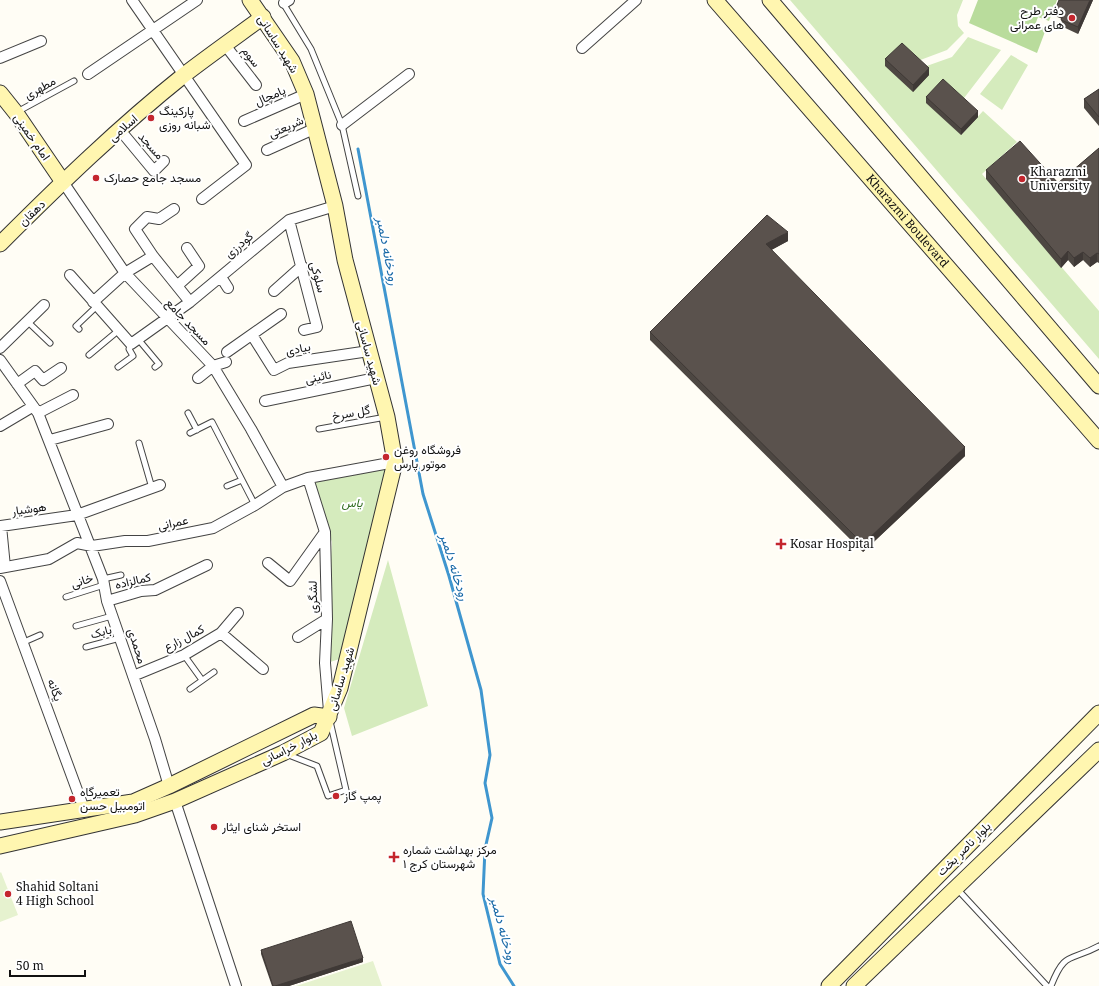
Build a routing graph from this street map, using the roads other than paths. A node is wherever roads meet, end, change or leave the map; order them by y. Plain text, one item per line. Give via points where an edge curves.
1 (132, 0) edge
2 (197, 0) edge
3 (250, 0) edge
4 (636, 0) edge
5 (715, 0) edge
6 (770, 0) edge
7 (285, 1) edge
8 (263, 17) junction
9 (153, 29) junction
10 (41, 40) dead end
11 (225, 44) junction
12 (582, 48) dead end
13 (0, 58) edge
14 (88, 74) dead end
15 (409, 74) dead end
16 (184, 76) junction
17 (74, 81) dead end
18 (252, 85) dead end
19 (306, 94) junction
20 (0, 95) edge
21 (16, 113) junction
22 (244, 121) dead end
23 (342, 124) junction
24 (316, 128) junction
25 (120, 130) junction
26 (267, 150) dead end
27 (164, 162) dead end
28 (63, 182) junction
29 (358, 196) dead end
30 (202, 199) dead end
31 (335, 206) junction
32 (174, 210) dead end
33 (289, 220) junction
34 (0, 244) edge
35 (187, 248) dead end
36 (153, 256) junction
37 (302, 266) junction
38 (125, 273) junction
39 (70, 275) dead end
40 (221, 277) junction
41 (177, 286) junction
42 (228, 288) dead end
43 (274, 291) dead end
44 (190, 302) junction
45 (95, 304) junction
46 (44, 305) dead end
47 (281, 314) dead end
48 (167, 319) junction
49 (28, 322) junction
50 (79, 329) dead end
51 (119, 330) junction
52 (304, 330) dead end
53 (252, 335) junction
54 (135, 342) junction
55 (50, 343) dead end
56 (0, 348) edge
57 (369, 351) junction
58 (89, 355) dead end
59 (0, 360) edge
60 (213, 366) junction
61 (118, 367) dead end
62 (155, 367) dead end
63 (61, 368) dead end
64 (198, 378) dead end
65 (376, 378) junction
66 (17, 384) junction
67 (1099, 386) edge
68 (74, 395) dead end
69 (265, 401) dead end
70 (35, 410) junction
71 (188, 413) dead end
72 (387, 417) junction
73 (108, 424) dead end
74 (0, 426) edge
75 (319, 429) dead end
76 (197, 430) junction
77 (190, 433) dead end
78 (50, 440) junction
79 (1099, 441) edge
80 (139, 443) dead end
81 (395, 462) junction
82 (308, 478) junction
83 (242, 480) junction
84 (156, 486) joint
85 (227, 486) dead end
86 (283, 487) junction
87 (255, 505) junction
88 (77, 515) junction
89 (325, 532) junction
90 (92, 546) junction
91 (268, 563) dead end
92 (208, 565) dead end
93 (3, 568) edge
94 (121, 575) dead end
95 (0, 580) edge
96 (104, 582) junction
97 (66, 597) dead end
98 (107, 601) junction
99 (238, 613) dead end
100 (112, 616) junction
101 (326, 620) junction
102 (76, 626) dead end
103 (222, 633) junction
104 (40, 635) dead end
105 (298, 637) dead end
106 (121, 638) junction
107 (24, 642) junction
108 (86, 647) dead end
109 (184, 655) junction
110 (263, 669) dead end
111 (214, 672) dead end
112 (133, 676) junction
113 (202, 680) junction
114 (190, 689) dead end
115 (1099, 713) edge
116 (329, 717) junction
117 (1099, 750) edge
118 (283, 753) junction
119 (169, 786) junction
120 (175, 801) junction
121 (84, 809) junction
122 (0, 822) edge
123 (0, 846) edge
124 (959, 891) dead end
125 (1099, 946) edge
126 (236, 986) edge
127 (829, 986) edge
128 (854, 986) edge
129 (1047, 986) edge
130 (1051, 986) edge

1 - 9 street
2 - 9 street
3 - 8 street, شهید ساسانی
4 - 12 street
5 - 79 street, Kharazmi Boulevard
6 - 67 street
7 - 23 lane, شهید ساسانی via 311,49
8 - 11 street, اسلامی
8 - 19 street, شهید ساسانی via 292,61
9 - 14 street
9 - 16 street
10 - 13 street
11 - 16 street, اسلامی
11 - 18 street, سوم via 239,70
15 - 23 street
16 - 25 street, اسلامی
16 - 30 street via 246,165
17 - 21 lane, مطهری
19 - 22 street, پامچال
19 - 24 street, شهید ساسانی
20 - 21 street, امام خمینی
21 - 28 street, امام خمینی
23 - 29 lane, شهید ساسانی
24 - 26 street, شریعتی
24 - 31 street, شهید ساسانی
25 - 27 street, مسجد via 154,172
25 - 28 street, اسلامی
28 - 34 street, دهقان
28 - 38 street, مسجد جامع
31 - 33 street, گودرزی
31 - 57 street, شهید ساسانی via 345,260
32 - 36 street via 159,219 147,217 135,229
33 - 37 street, سلوکی
33 - 40 street, گودرزی
35 - 41 street via 199,266
36 - 38 street
36 - 41 street
37 - 43 street
37 - 52 street, سلوکی via 317,326
38 - 45 street
38 - 48 street, مسجد جامع
39 - 45 street
40 - 42 street
40 - 44 street, گودرزی
41 - 44 street
44 - 48 street, گودرزی
45 - 50 lane via 76,326
45 - 51 street
46 - 49 street
47 - 53 street
48 - 54 street, گودرزی
48 - 60 street, مسجد جامع
49 - 55 lane
49 - 56 street
51 - 54 street
51 - 58 lane
53 - 57 street, بیادی via 274,370 288,363
53 - 60 street
54 - 61 lane via 129,350 133,356
54 - 62 lane via 159,364
57 - 65 street, شهید ساسانی
59 - 66 street, محمدی
60 - 64 street
60 - 86 street, مسجد جامع via 252,429
63 - 66 street via 43,380 35,371
65 - 69 street, نائینی
65 - 72 street, شهید ساسانی
66 - 70 street, محمدی
68 - 70 street
70 - 74 street
70 - 78 street, محمدی
71 - 76 lane
72 - 75 lane, گل سرخ
72 - 81 street, شهید ساسانی
73 - 78 street
76 - 77 lane
76 - 83 lane via 212,422
78 - 88 street, محمدی
80 - 84 lane
81 - 82 street, عمرانی
81 - 116 street, شهید ساسانی via 349,656
82 - 86 street, عمرانی
82 - 89 street, لشگری
83 - 85 lane
83 - 87 lane
84 - 88 street
86 - 87 street, عمرانی
87 - 90 street, عمرانی via 213,528 148,541 125,541
88 - 90 street, محمدی
88 - 93 street, هوشیار via 1,526
89 - 91 street via 290,581
89 - 101 street, لشگری
90 - 93 street via 76,543 49,559
90 - 96 street, محمدی
92 - 98 street, کمالزاده via 155,590 141,591
94 - 96 lane, خانی
95 - 107 street, یگانه
96 - 97 lane, خانی
96 - 98 street, محمدی
98 - 100 street, محمدی
99 - 103 street, کمال زارع
100 - 102 lane
100 - 106 street, محمدی
101 - 105 street
101 - 116 street, لشگری via 325,663
103 - 109 street, کمال زارع
103 - 110 street
104 - 107 lane
106 - 108 lane, بابک
106 - 112 street, محمدی
107 - 121 street, یگانه
109 - 112 street, کمال زارع
109 - 113 lane
111 - 113 lane
112 - 119 street, محمدی
113 - 114 lane
115 - 127 street, بلوار ناصر بخت
116 - 118 street, بلوار خراسانی via 321,733
116 - 118 lane via 346,790 328,796 317,766
116 - 119 street, بلوار خراسانی via 314,715
117 - 128 street, بلوار ناصر بخت
118 - 120 street, بلوار خراسانی
119 - 120 street
119 - 121 street, بلوار خراسانی via 133,802
120 - 123 street, بلوار خراسانی via 115,820
120 - 126 street
121 - 122 street, بلوار خراسانی
124 - 129 lane
125 - 130 lane via 1071,956 1059,967

